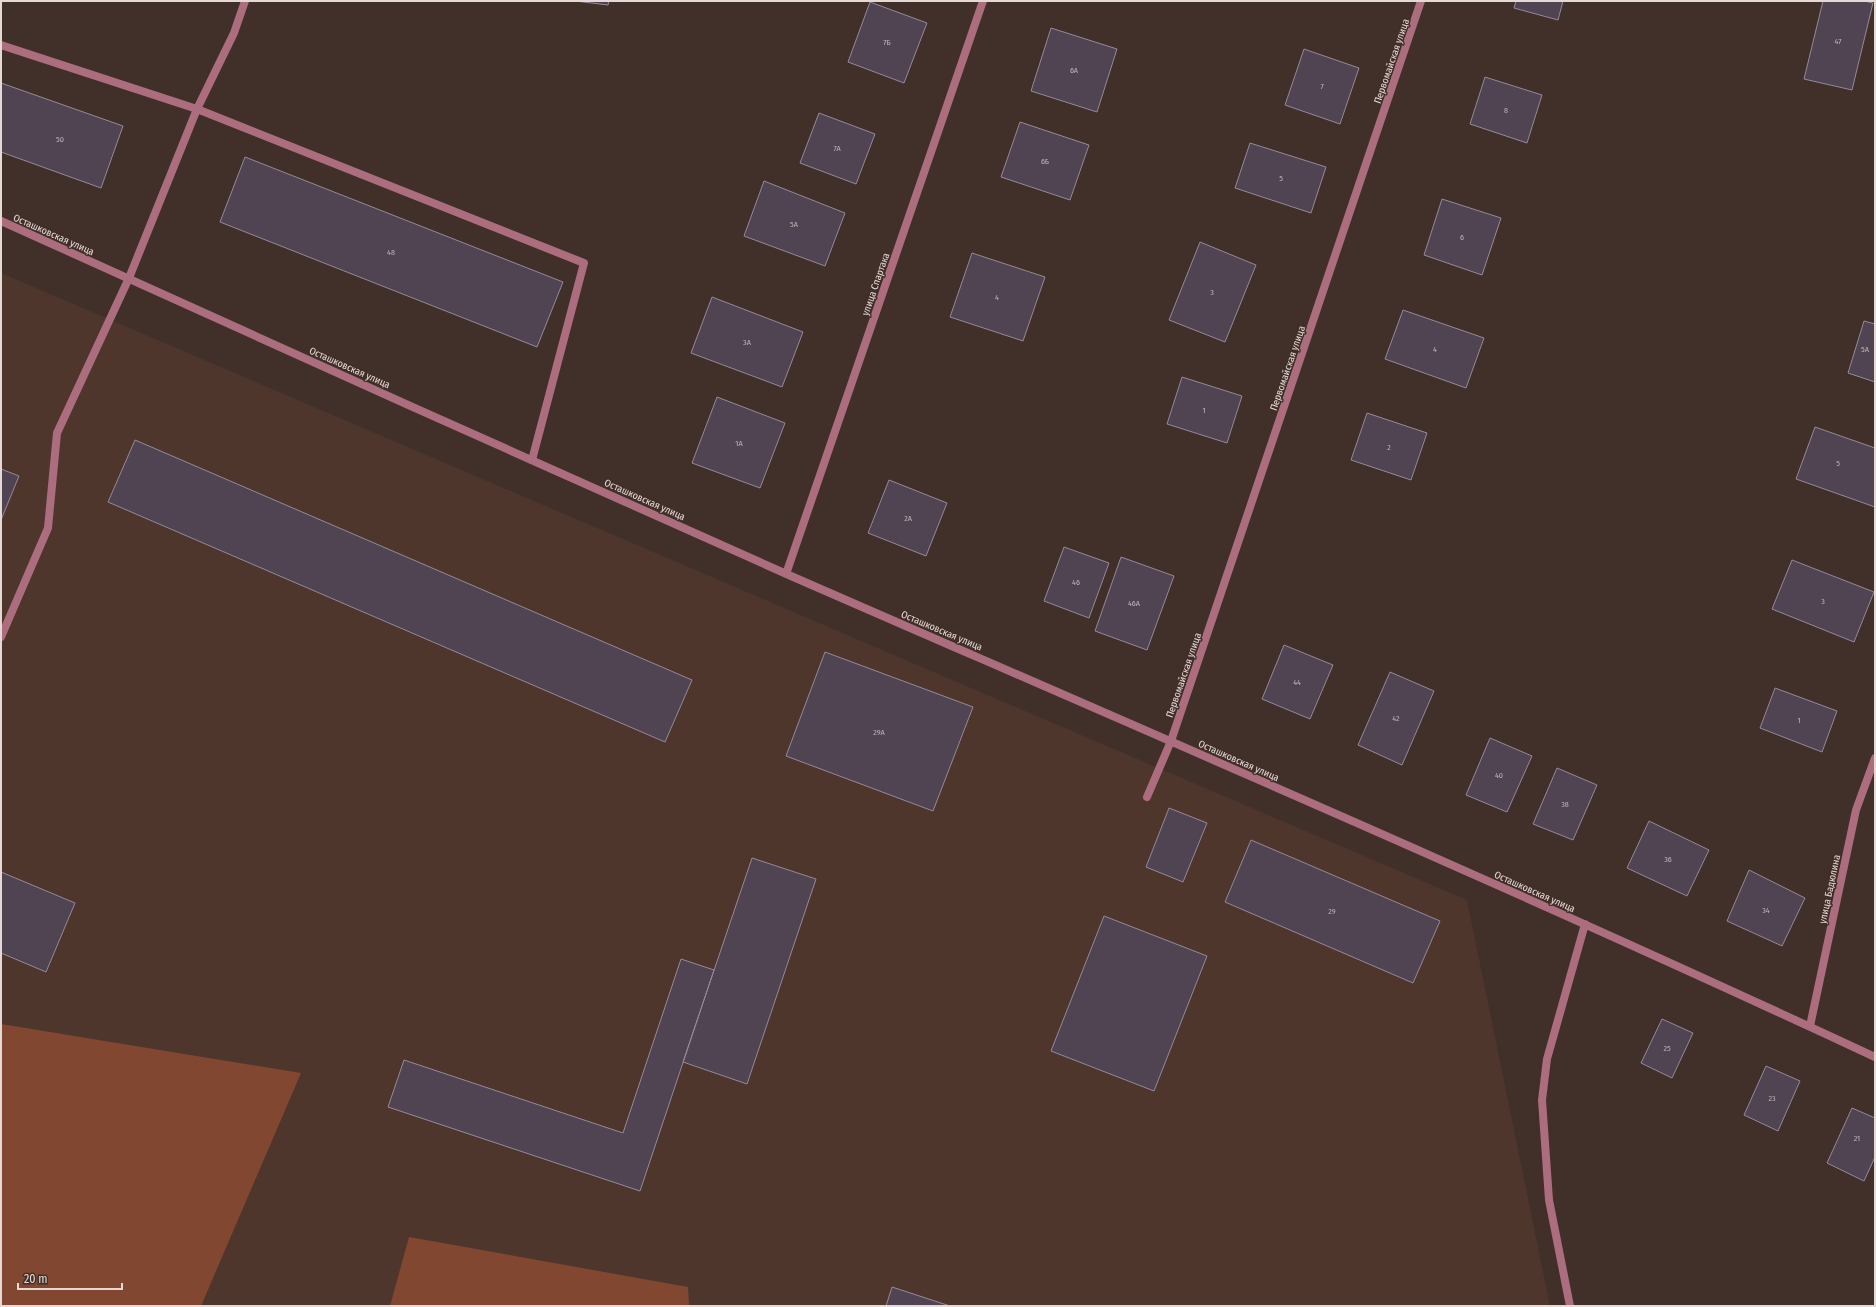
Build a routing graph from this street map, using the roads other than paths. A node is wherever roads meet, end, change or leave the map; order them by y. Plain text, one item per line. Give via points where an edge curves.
1 (245, 1) edge
2 (983, 1) edge
3 (1421, 1) edge
4 (1, 45) edge
5 (197, 110) junction
6 (1, 221) edge
7 (129, 278) junction
8 (532, 460) junction
9 (786, 574) junction
10 (1, 637) edge
11 (1172, 741) junction
12 (1875, 758) edge
13 (1148, 797) dead end
14 (1585, 924) junction
15 (1810, 1026) junction
16 (1875, 1056) edge
17 (1570, 1306) edge

1 - 5 street via 234,33
2 - 9 street, улица Спартака
3 - 11 street, Первомайская улица
4 - 5 street
5 - 7 street
5 - 8 street via 584,263
6 - 7 street, Осташковская улица
7 - 8 street, Осташковская улица
7 - 10 street via 57,433 48,528
8 - 9 street, Осташковская улица
9 - 11 street, Осташковская улица
11 - 13 street, Первомайская улица
11 - 14 street, Осташковская улица
12 - 15 street, улица Бадюлина via 1856,810
14 - 15 street, Осташковская улица
14 - 17 street via 1547,1058 1542,1100 1549,1200
15 - 16 street, Осташковская улица

